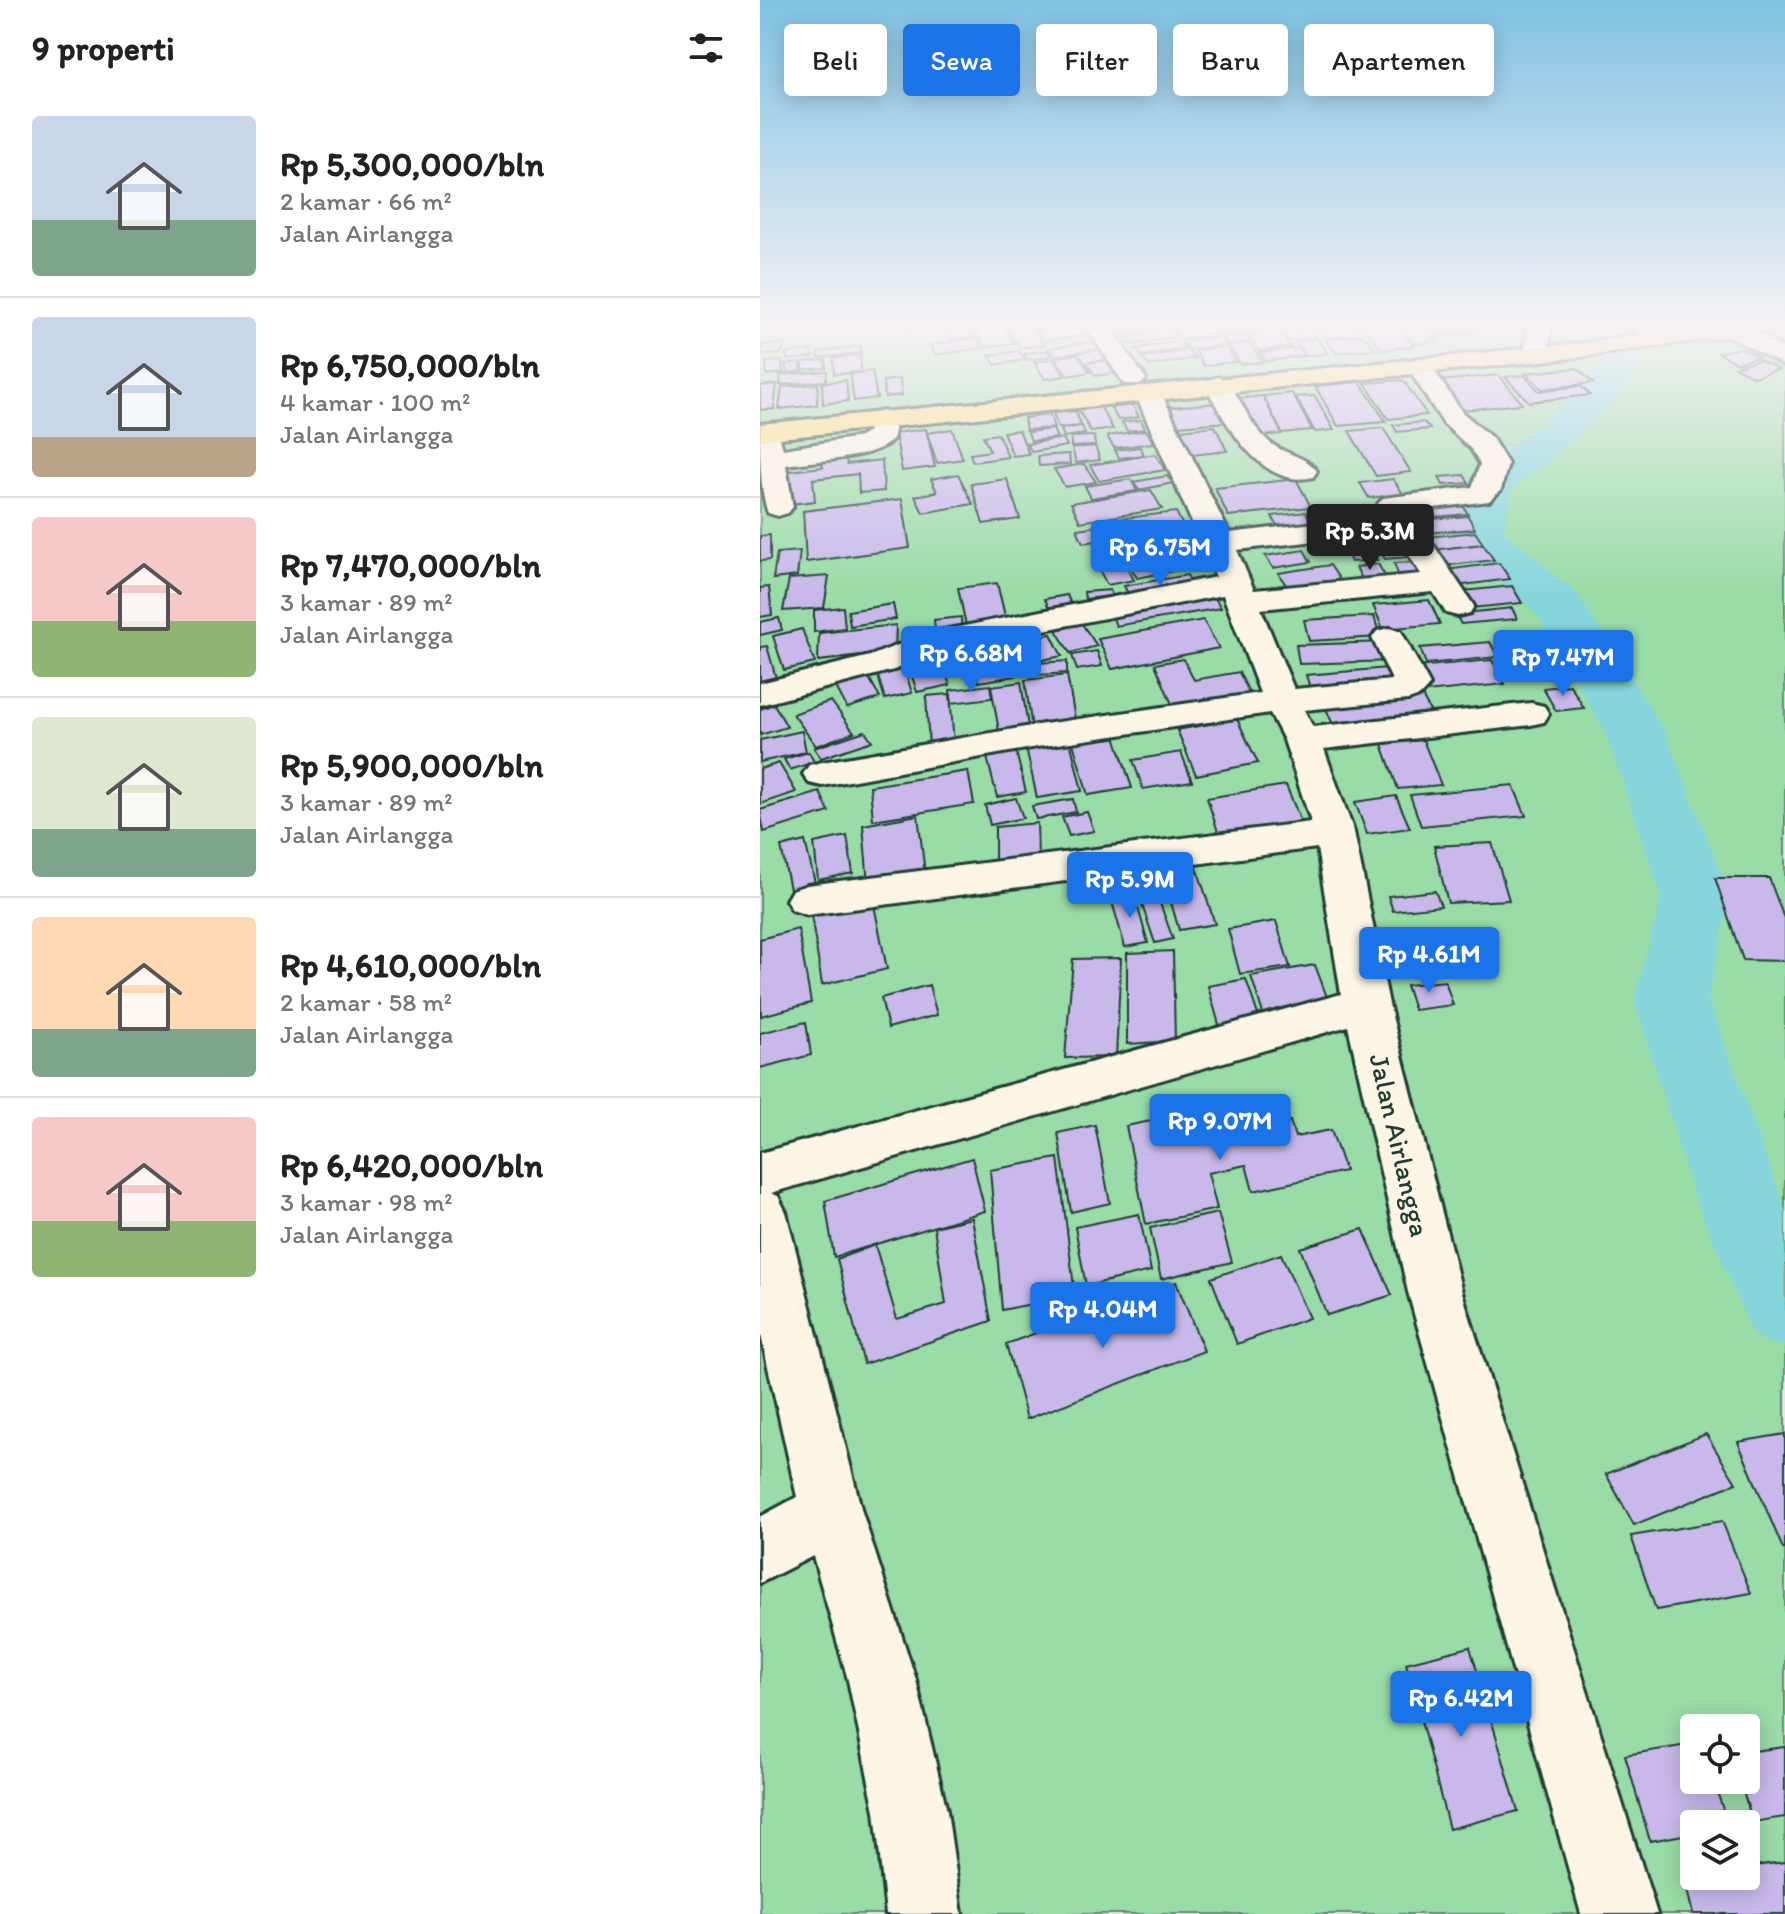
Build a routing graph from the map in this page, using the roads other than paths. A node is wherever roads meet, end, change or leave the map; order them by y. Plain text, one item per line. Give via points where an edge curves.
1 (918, 414) edge
2 (920, 414) edge
3 (1154, 414) edge
4 (1234, 414) edge
5 (1450, 414) edge
6 (883, 419) joint
7 (765, 435) edge
8 (1303, 471) dead end
9 (778, 507) dead end
10 (1402, 522) junction
11 (1232, 576) junction
12 (1389, 638) dead end
13 (760, 694) edge
14 (1531, 714) dead end
15 (1291, 721) junction
16 (822, 774) dead end
17 (1334, 832) junction
18 (807, 900) dead end
19 (1366, 1004) junction
20 (760, 1175) edge
21 (760, 1212) edge
22 (831, 1512) junction
23 (760, 1551) edge
24 (924, 1914) edge
25 (1619, 1914) edge

1 - 6 main road
2 - 7 main road
3 - 11 street, Jalan Airlangga
4 - 8 street via 1260,451
5 - 10 street via 1482,444 1494,464 1487,490 1395,503
6 - 7 street via 881,436 868,444
7 - 9 street
10 - 11 street
10 - 11 street via 1450,594
11 - 13 street via 928,643 882,663
11 - 15 street, Jalan Airlangga
12 - 15 street via 1410,688
14 - 15 street
15 - 16 street via 1037,736
15 - 17 street, Jalan Airlangga
17 - 18 street
17 - 19 street, Jalan Airlangga
19 - 20 street
19 - 25 street, Jalan Airlangga via 1435,1292
21 - 22 street
22 - 23 street
22 - 24 street via 882,1680 911,1811

